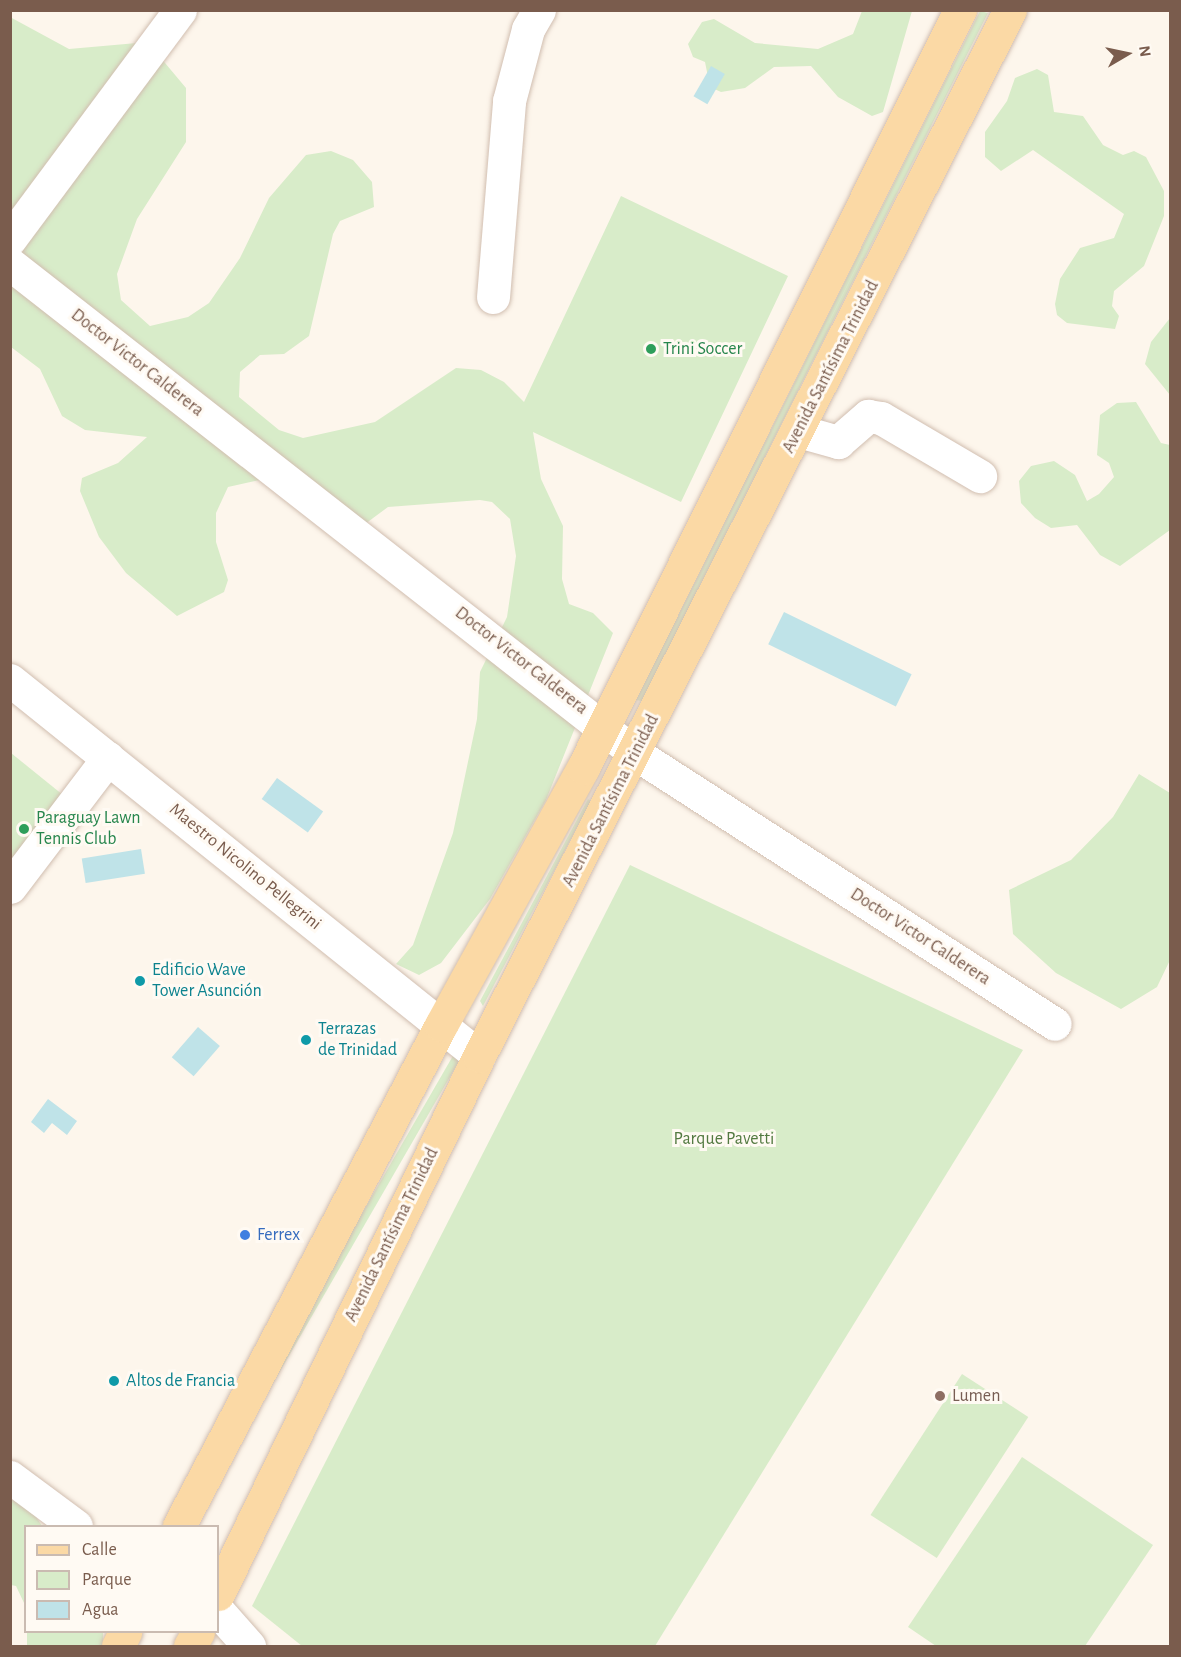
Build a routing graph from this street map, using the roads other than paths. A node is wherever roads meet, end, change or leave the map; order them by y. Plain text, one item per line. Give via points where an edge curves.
1 (180, 10) edge
2 (539, 10) edge
3 (960, 10) edge
4 (1010, 10) edge
5 (10, 239) edge
6 (10, 264) edge
7 (493, 297) dead end
8 (799, 431) junction
9 (980, 476) dead end
10 (10, 680) edge
11 (602, 724) junction
12 (636, 754) junction
13 (108, 758) junction
14 (10, 886) edge
15 (1054, 1024) dead end
16 (441, 1025) junction
17 (479, 1056) junction
18 (10, 1477) edge
19 (73, 1525) edge
20 (180, 1525) edge
21 (219, 1592) edge
22 (219, 1612) edge
23 (125, 1633) edge
24 (118, 1647) edge
25 (249, 1647) edge

1 - 5 street
2 - 7 street via 528,29 510,101
3 - 11 main road
4 - 8 main road, Avenida Santísima Trinidad
6 - 11 street, Doctor Victor Calderera
8 - 9 street via 838,442 868,416 881,418
8 - 12 main road, Avenida Santísima Trinidad
10 - 13 street, Maestro Nicolino Pellegrini
11 - 12 street, Doctor Victor Calderera
11 - 16 main road via 583,768
12 - 15 street, Doctor Victor Calderera
12 - 17 main road, Avenida Santísima Trinidad
13 - 14 street
13 - 16 street, Maestro Nicolino Pellegrini
16 - 17 street, Maestro Nicolino Pellegrini
16 - 20 main road
17 - 21 main road, Avenida Santísima Trinidad
18 - 19 street
22 - 25 street
23 - 24 main road

